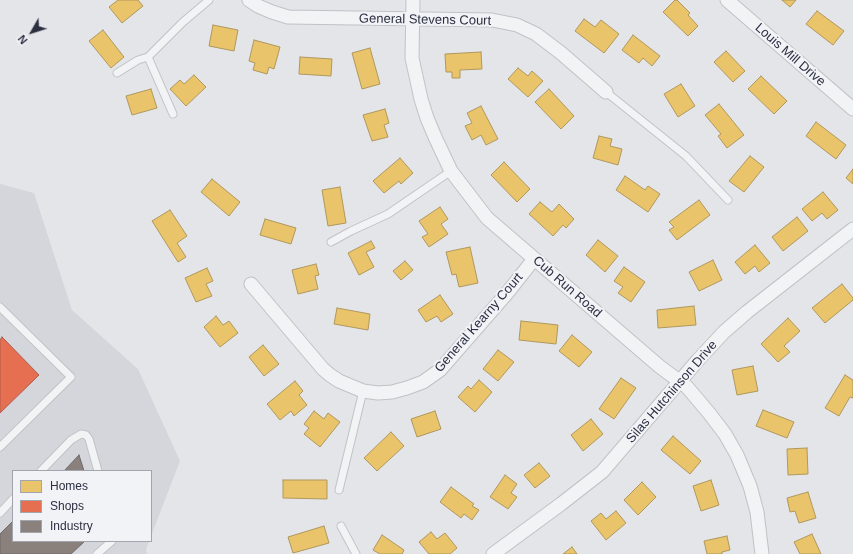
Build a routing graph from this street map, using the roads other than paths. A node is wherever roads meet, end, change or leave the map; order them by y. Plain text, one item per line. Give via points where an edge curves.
1 (209, 0) edge
2 (249, 0) edge
3 (413, 0) edge
4 (727, 0) edge
5 (412, 19) junction
6 (148, 57) junction
7 (116, 73) dead end
8 (606, 92) joint
9 (853, 109) edge
10 (173, 114) dead end
11 (451, 171) junction
12 (728, 200) dead end
13 (853, 229) edge
14 (332, 242) dead end
15 (534, 259) junction
16 (251, 284) dead end
17 (0, 307) edge
18 (680, 381) junction
19 (363, 391) junction
20 (0, 447) edge
21 (42, 470) edge
22 (98, 470) edge
23 (339, 490) dead end
24 (12, 500) edge
25 (0, 513) edge
26 (341, 526) dead end
27 (111, 542) edge
28 (97, 554) edge
29 (356, 554) edge
30 (493, 554) edge
31 (762, 554) edge

1 - 6 lane
2 - 5 street, General Stevens Court via 288,17
3 - 5 street, Cub Run Road
4 - 9 street, Louis Mill Drive
5 - 8 street, General Stevens Court via 492,20 516,25 536,34
5 - 11 street, Cub Run Road via 412,58 421,99 434,137
6 - 7 lane
6 - 10 lane
8 - 12 lane via 686,156
11 - 14 lane via 388,214
11 - 15 street, Cub Run Road via 487,218
13 - 18 street, Silas Hutchinson Drive via 724,332
15 - 18 street, Cub Run Road
15 - 19 street, General Kearny Court via 449,361 429,379 392,392
16 - 19 street, General Kearny Court via 323,369 339,381
17 - 20 lane via 70,377
18 - 30 street, Silas Hutchinson Drive via 602,472
18 - 31 street, Cub Run Road via 709,413 737,455 750,486 757,512
19 - 23 lane
21 - 22 lane via 71,440 81,434 89,439
24 - 25 lane
26 - 29 lane
27 - 28 lane

